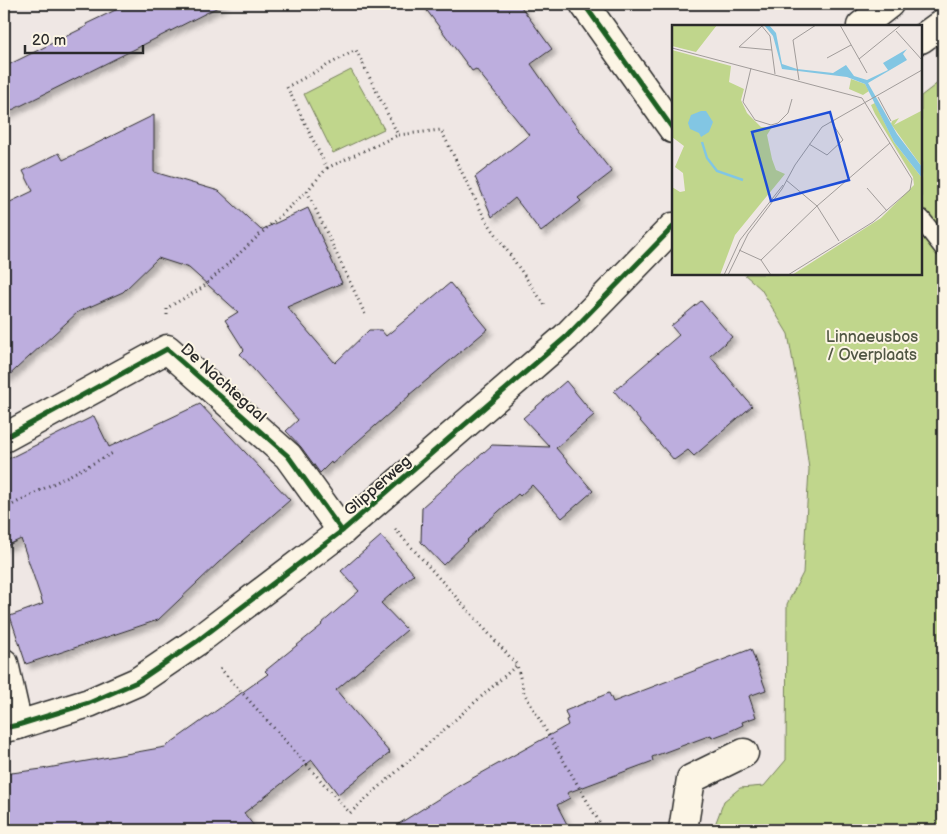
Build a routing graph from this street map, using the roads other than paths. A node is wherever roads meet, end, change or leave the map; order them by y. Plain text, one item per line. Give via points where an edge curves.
1 (584, 4) edge
2 (889, 4) edge
3 (943, 23) edge
4 (863, 25) edge
5 (922, 38) edge
6 (672, 128) edge
7 (922, 220) edge
8 (672, 228) edge
9 (943, 247) edge
10 (4, 438) edge
11 (342, 531) junction
12 (4, 663) edge
13 (11, 727) edge
14 (744, 753) dead end
15 (683, 830) edge

1 - 6 street
2 - 4 street
3 - 5 street
7 - 9 lane
8 - 11 street, Glipperweg via 566,336
10 - 11 street, De Nachtegaal via 167,349 288,456
11 - 13 street, Glipperweg via 196,642 137,682 89,703
12 - 13 street
14 - 15 street via 691,779

